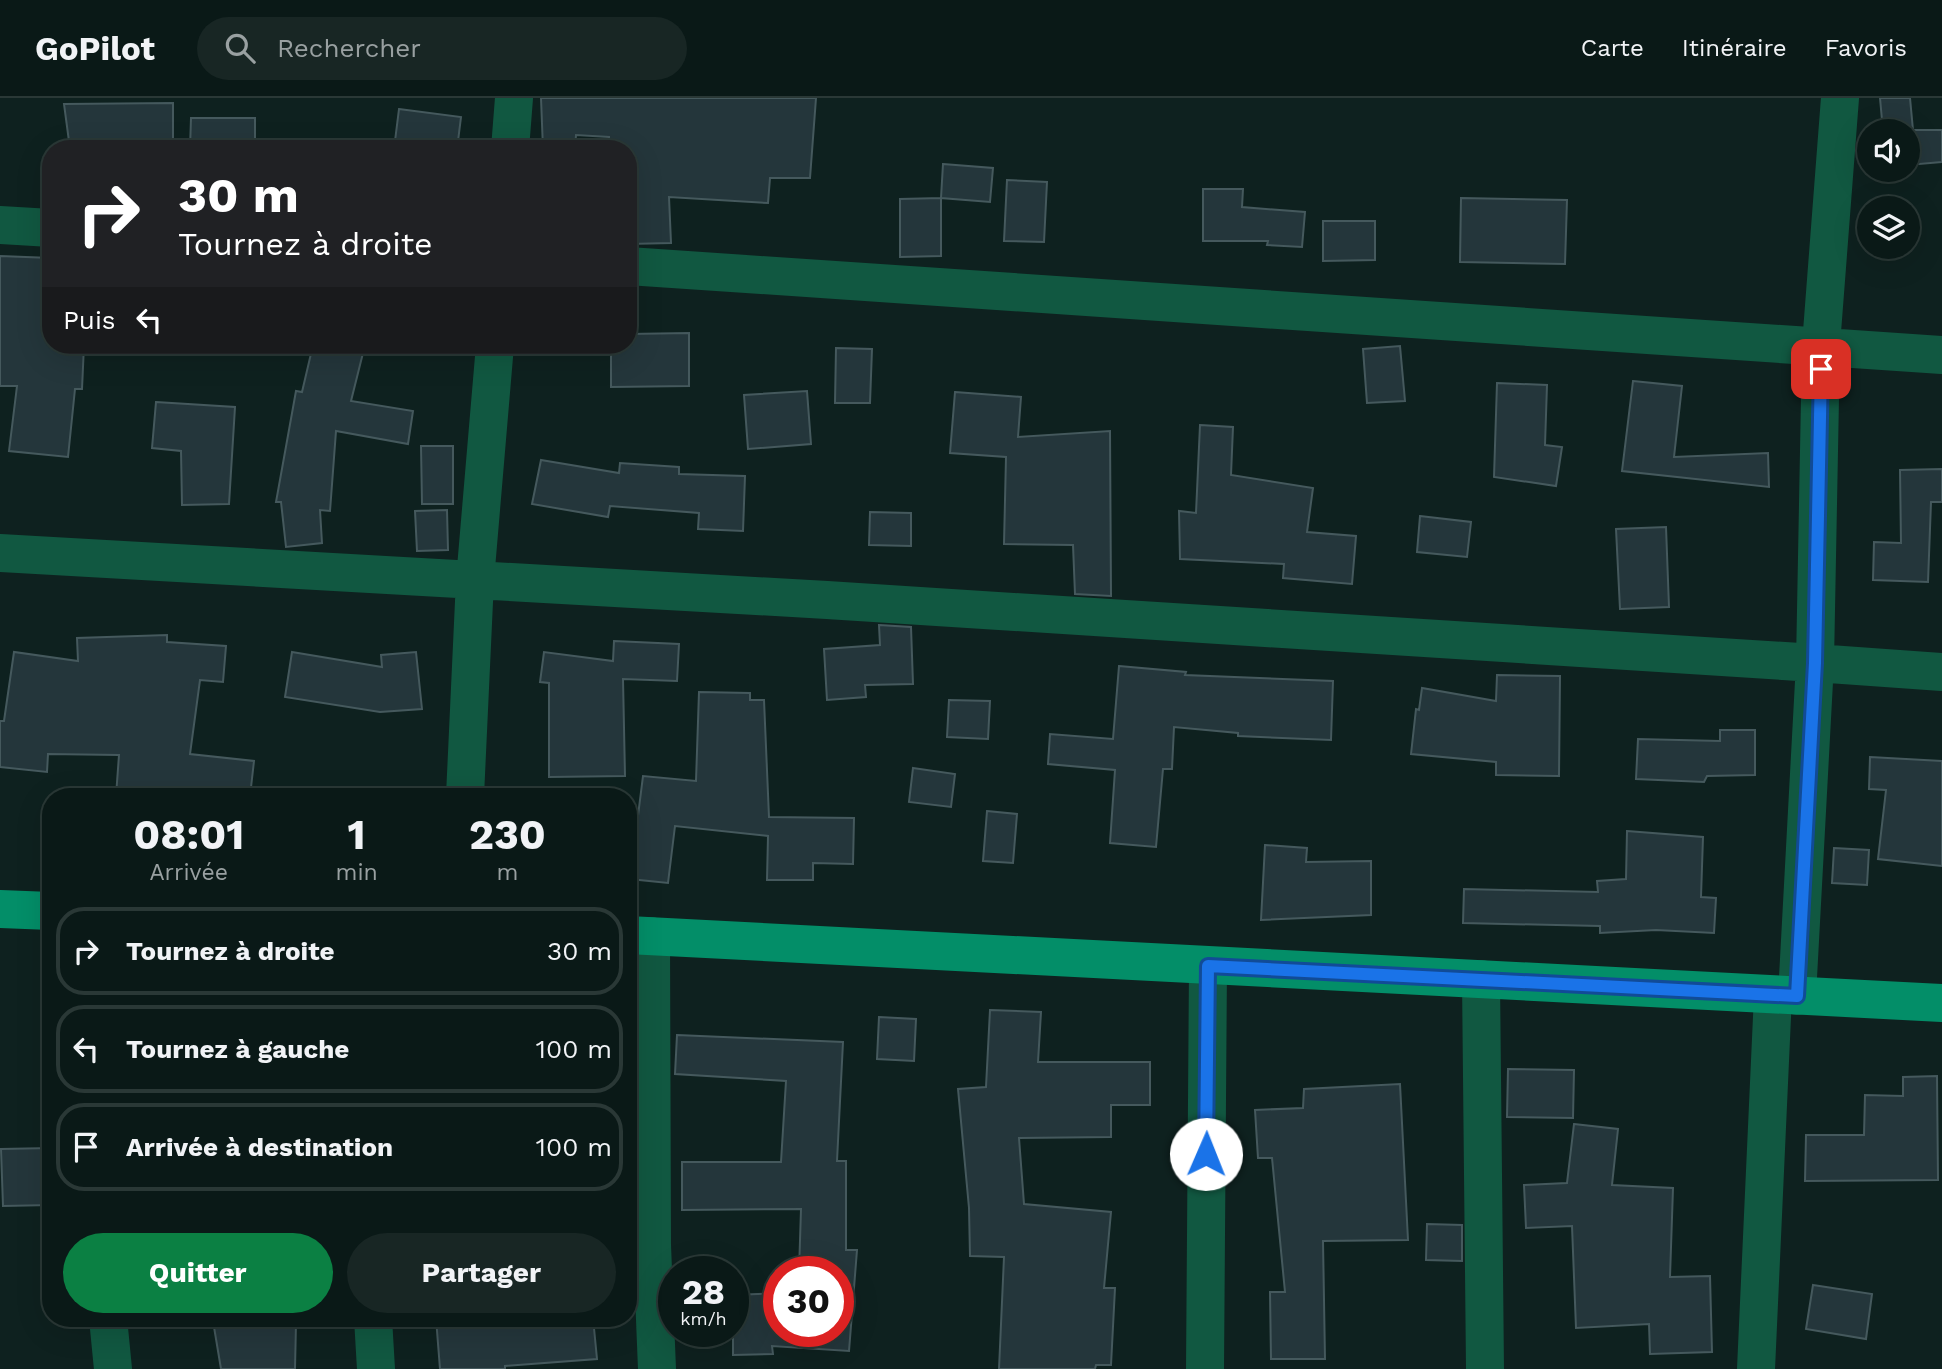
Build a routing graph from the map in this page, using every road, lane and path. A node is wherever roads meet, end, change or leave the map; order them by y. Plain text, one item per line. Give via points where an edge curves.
1 (514, 98) edge
2 (1840, 98) edge
3 (511, 140) edge
4 (0, 225) edge
5 (42, 227) edge
6 (637, 267) edge
7 (1821, 345) junction
8 (494, 354) edge
9 (1942, 355) edge
10 (0, 554) edge
11 (475, 580) junction
12 (1815, 663) junction
13 (1942, 672) edge
14 (465, 788) edge
15 (0, 909) edge
16 (42, 911) edge
17 (640, 935) edge
18 (1208, 966) junction
19 (1480, 979) junction
20 (1785, 995) junction
21 (1942, 1003) edge
22 (640, 1124) edge
23 (109, 1327) edge
24 (374, 1327) edge
25 (113, 1369) edge
26 (376, 1369) edge
27 (657, 1369) edge
28 (1205, 1369) edge
29 (1485, 1369) edge
30 (1756, 1369) edge

1 - 3 street
2 - 7 street
4 - 5 street
6 - 7 street
7 - 9 street
7 - 12 street
8 - 11 street
10 - 11 street
11 - 12 street
11 - 14 street
12 - 13 street
12 - 20 street
15 - 16 main road
17 - 18 main road
17 - 22 street
18 - 19 main road
18 - 28 street
19 - 20 main road
19 - 29 street
20 - 21 main road
20 - 30 street
22 - 27 street
23 - 25 street
24 - 26 street

